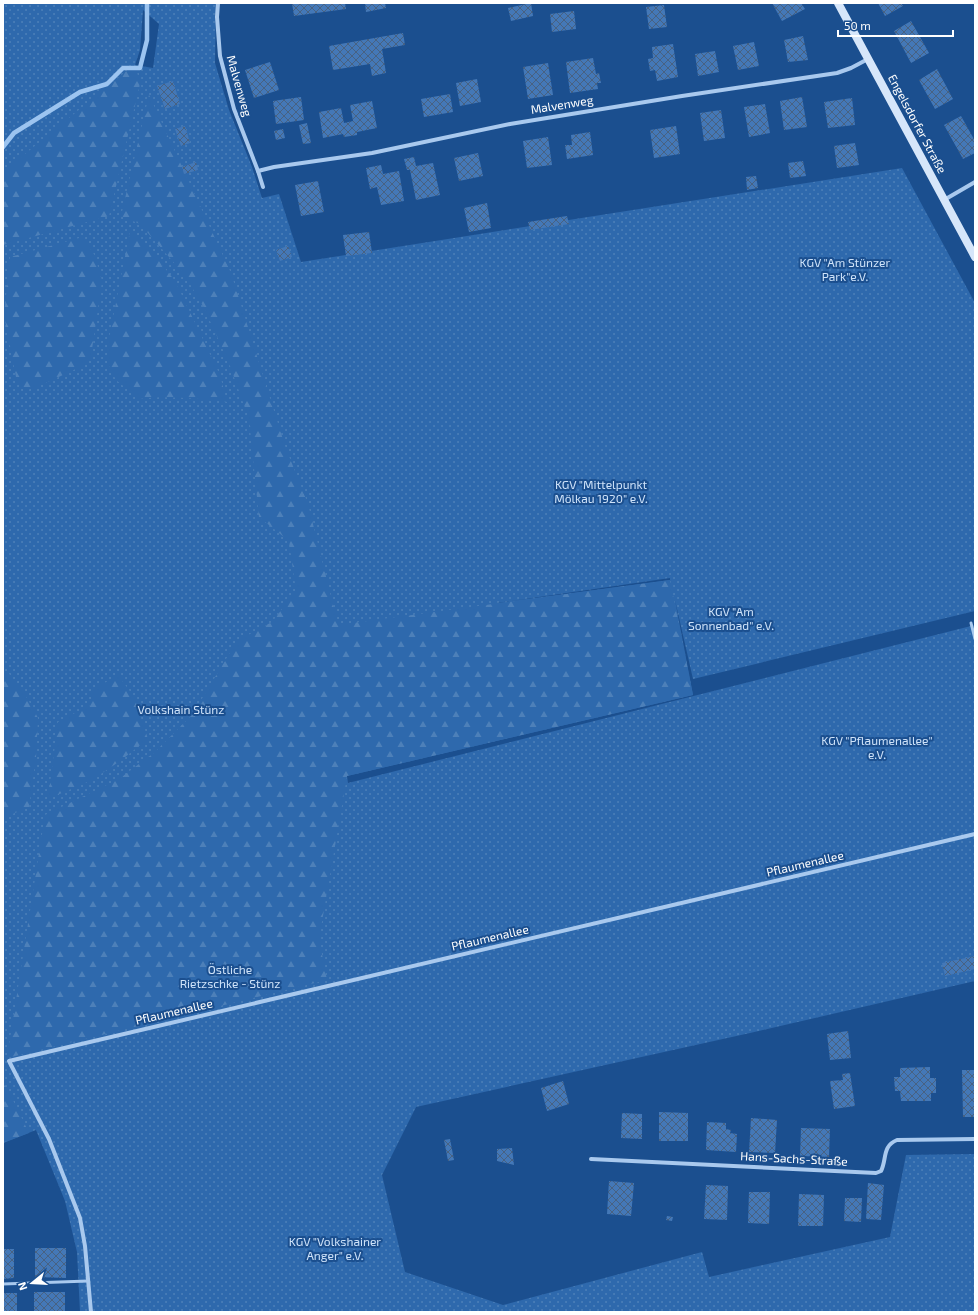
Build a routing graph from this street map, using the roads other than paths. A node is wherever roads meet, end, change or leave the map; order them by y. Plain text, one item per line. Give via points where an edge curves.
1 (218, 3) edge
2 (838, 3) edge
3 (868, 59) junction
4 (258, 171) junction
5 (975, 182) edge
6 (263, 187) dead end
7 (944, 200) junction
8 (975, 257) edge
9 (971, 623) dead end
10 (975, 639) edge
11 (975, 834) edge
12 (975, 1139) edge
13 (591, 1159) dead end
14 (88, 1281) junction
15 (3, 1284) edge
16 (91, 1312) edge

1 - 4 street, Malvenweg via 220,56 234,109
2 - 3 street, Engelsdorfer Straße
3 - 4 street, Malvenweg via 837,73 510,124 372,153
3 - 7 street, Engelsdorfer Straße
4 - 6 street, Malvenweg
5 - 7 street
7 - 8 street, Engelsdorfer Straße
9 - 10 lane
11 - 14 street, Pflaumenallee via 9,1061 49,1139 80,1218
12 - 13 street, Hans-Sachs-Straße via 897,1140 887,1148 884,1166 876,1173
14 - 15 lane
14 - 16 street

